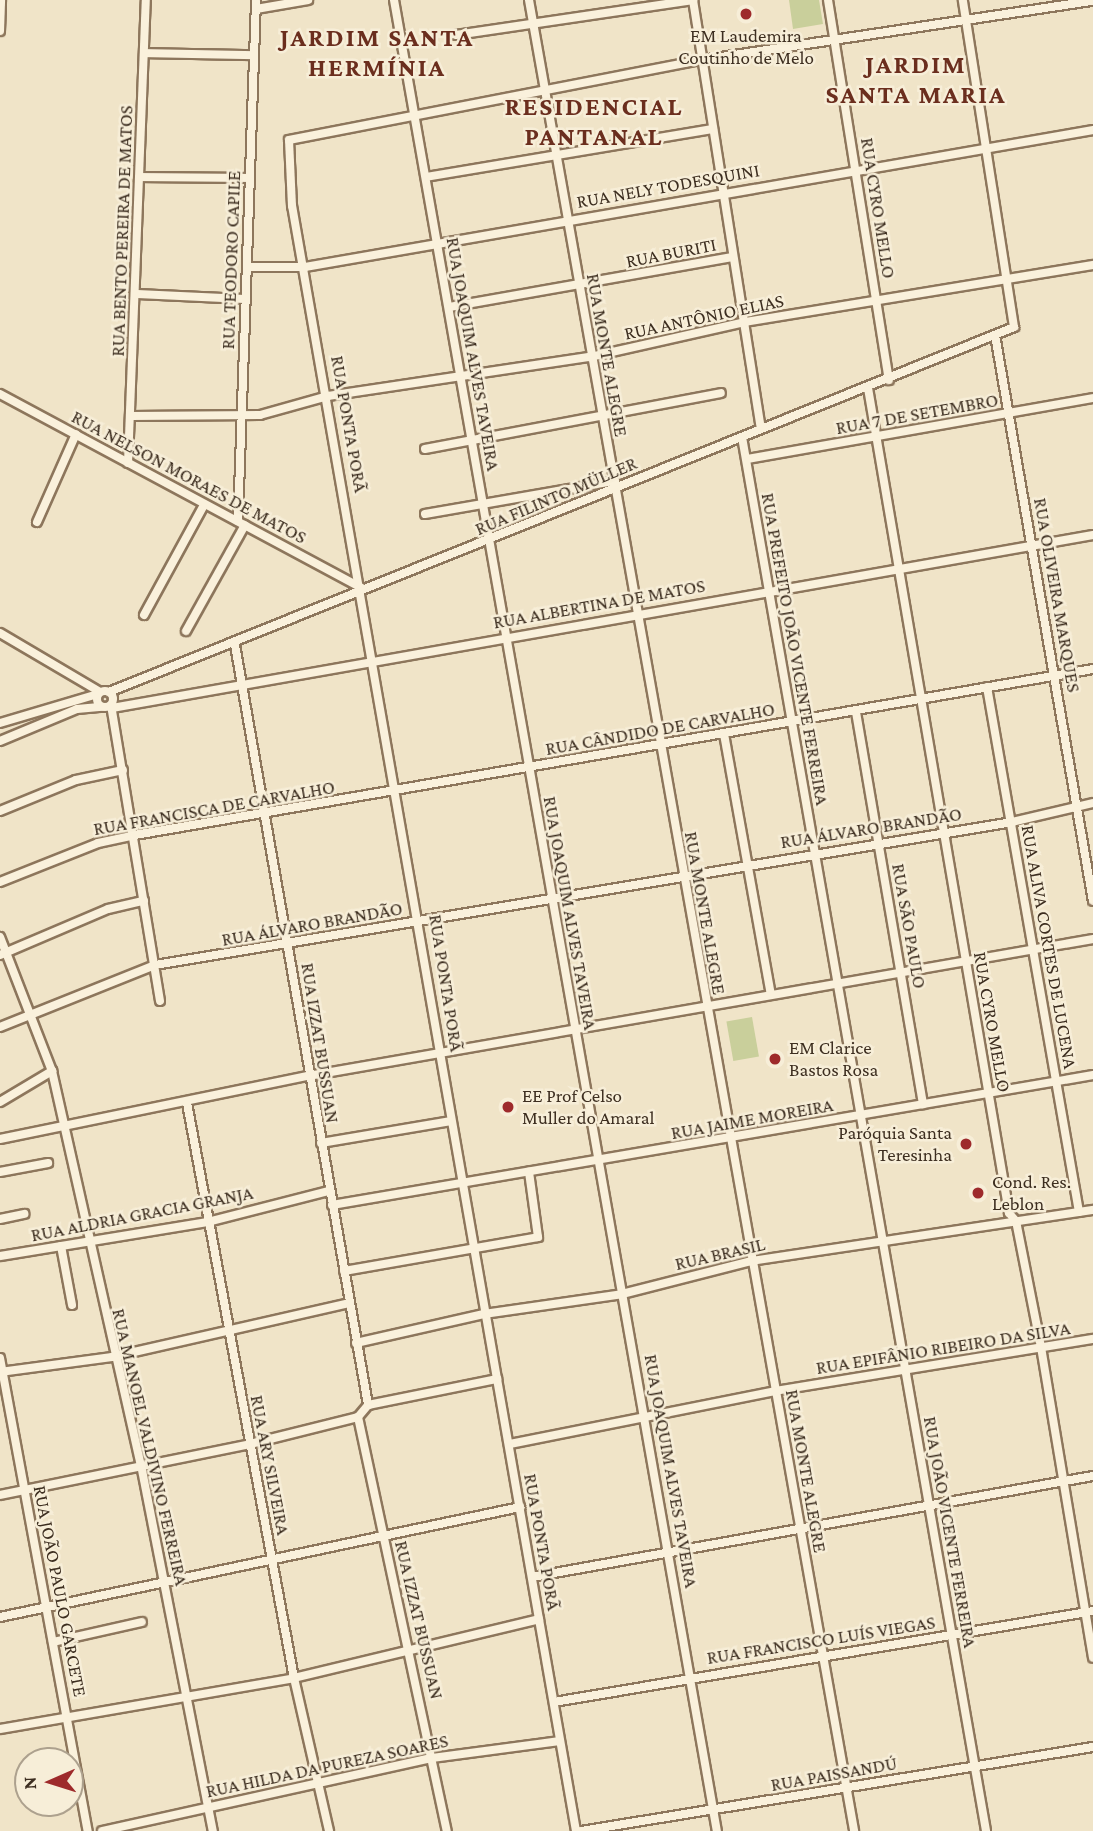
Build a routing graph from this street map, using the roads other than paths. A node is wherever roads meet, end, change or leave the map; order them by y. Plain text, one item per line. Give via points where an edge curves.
1 (1, 0) edge
2 (146, 0) edge
3 (308, 0) edge
4 (394, 0) edge
5 (529, 0) edge
6 (692, 0) edge
7 (828, 0) edge
8 (964, 0) edge
9 (1093, 1) edge
10 (256, 5) edge
11 (966, 18) junction
12 (533, 22) junction
13 (0, 31) edge
14 (456, 35) dead end
15 (834, 39) junction
16 (144, 53) junction
17 (253, 55) junction
18 (701, 60) junction
19 (544, 88) junction
20 (414, 113) junction
21 (713, 130) junction
22 (1093, 130) edge
23 (986, 150) junction
24 (555, 153) junction
25 (855, 169) junction
26 (140, 177) junction
27 (426, 177) junction
28 (250, 178) junction
29 (723, 192) junction
30 (566, 220) junction
31 (439, 245) junction
32 (733, 257) junction
33 (1093, 265) edge
34 (248, 267) junction
35 (305, 267) junction
36 (1006, 279) junction
37 (578, 287) junction
38 (135, 294) junction
39 (246, 299) junction
40 (877, 300) junction
41 (449, 307) junction
42 (745, 322) junction
43 (995, 335) junction
44 (590, 357) junction
45 (462, 378) junction
46 (890, 380) junction
47 (868, 388) junction
48 (721, 393) dead end
49 (0, 394) edge
50 (328, 396) junction
51 (1093, 398) edge
52 (1009, 414) junction
53 (131, 416) junction
54 (601, 417) junction
55 (241, 418) junction
56 (761, 427) junction
57 (76, 434) junction
58 (742, 437) junction
59 (877, 438) junction
60 (473, 444) junction
61 (425, 449) dead end
62 (747, 459) junction
63 (128, 463) junction
64 (615, 483) junction
65 (204, 505) junction
66 (483, 505) junction
67 (425, 514) dead end
68 (37, 522) dead end
69 (241, 523) junction
70 (1093, 535) edge
71 (489, 543) junction
72 (1033, 546) junction
73 (900, 569) junction
74 (362, 588) junction
75 (769, 591) junction
76 (635, 614) junction
77 (144, 615) dead end
78 (186, 631) dead end
79 (0, 633) edge
80 (505, 637) junction
81 (235, 645) junction
82 (376, 659) junction
83 (1093, 669) edge
84 (1056, 675) junction
85 (243, 684) junction
86 (987, 687) junction
87 (102, 693) junction
88 (923, 699) junction
89 (108, 706) junction
90 (856, 712) junction
91 (791, 722) junction
92 (0, 723) edge
93 (724, 734) junction
94 (0, 741) edge
95 (658, 742) junction
96 (527, 769) junction
97 (123, 770) junction
98 (398, 789) junction
99 (1093, 803) edge
100 (1076, 806) junction
101 (0, 811) edge
102 (267, 814) junction
103 (1012, 822) junction
104 (945, 830) junction
105 (135, 835) junction
106 (879, 843) junction
107 (815, 852) junction
108 (747, 865) junction
109 (682, 876) junction
110 (0, 882) edge
111 (551, 898) junction
112 (144, 901) junction
113 (1093, 901) edge
114 (421, 921) junction
115 (0, 937) edge
116 (1093, 939) edge
117 (288, 946) junction
118 (1036, 952) junction
119 (3, 954) edge
120 (966, 963) junction
121 (155, 965) junction
122 (901, 974) junction
123 (838, 985) junction
124 (771, 994) junction
125 (160, 1001) dead end
126 (706, 1007) junction
127 (32, 1013) junction
128 (0, 1027) edge
129 (575, 1031) junction
130 (442, 1056) junction
131 (52, 1071) junction
132 (1093, 1074) edge
133 (308, 1076) junction
134 (1057, 1081) junction
135 (989, 1095) junction
136 (3, 1100) edge
137 (187, 1103) junction
138 (923, 1104) junction
139 (861, 1115) junction
140 (451, 1121) junction
141 (63, 1125) junction
142 (0, 1139) edge
143 (731, 1139) junction
144 (321, 1143) junction
145 (597, 1160) junction
146 (48, 1163) dead end
147 (0, 1172) edge
148 (529, 1172) junction
149 (462, 1185) junction
150 (329, 1191) junction
151 (332, 1205) junction
152 (1093, 1210) edge
153 (1079, 1212) junction
154 (24, 1214) dead end
155 (0, 1219) edge
156 (1016, 1221) junction
157 (208, 1222) junction
158 (884, 1237) junction
159 (91, 1240) junction
160 (61, 1246) junction
161 (473, 1248) junction
162 (0, 1256) edge
163 (751, 1261) junction
164 (344, 1270) junction
165 (622, 1294) junction
166 (349, 1303) junction
167 (72, 1305) dead end
168 (484, 1314) junction
169 (228, 1334) junction
170 (1093, 1339) edge
171 (356, 1343) junction
172 (1041, 1347) junction
173 (112, 1357) junction
174 (0, 1358) edge
175 (2, 1372) edge
176 (906, 1372) junction
177 (496, 1379) junction
178 (775, 1391) junction
179 (368, 1405) junction
180 (358, 1417) junction
181 (646, 1418) junction
182 (250, 1444) junction
183 (510, 1444) junction
184 (141, 1465) junction
185 (1093, 1476) edge
186 (1062, 1482) junction
187 (25, 1491) junction
188 (0, 1495) edge
189 (928, 1505) junction
190 (520, 1507) junction
191 (799, 1525) junction
192 (385, 1539) junction
193 (669, 1549) junction
194 (272, 1561) junction
195 (532, 1577) junction
196 (164, 1583) junction
197 (45, 1605) junction
198 (1089, 1612) edge
199 (0, 1616) edge
200 (540, 1619) junction
201 (142, 1622) dead end
202 (952, 1633) junction
203 (53, 1642) junction
204 (411, 1647) junction
205 (1093, 1658) edge
206 (823, 1659) junction
207 (692, 1677) junction
208 (294, 1678) junction
209 (188, 1693) junction
210 (554, 1702) junction
211 (68, 1714) junction
212 (0, 1728) edge
213 (561, 1741) junction
214 (1093, 1747) edge
215 (432, 1758) junction
216 (975, 1765) junction
217 (319, 1783) junction
218 (847, 1788) junction
219 (208, 1808) junction
220 (714, 1811) junction
221 (88, 1831) edge
222 (102, 1831) edge
223 (213, 1831) edge
224 (329, 1831) edge
225 (447, 1831) edge
226 (579, 1831) edge
227 (717, 1831) edge
228 (854, 1831) edge
229 (986, 1831) edge

1 - 13 street
2 - 16 street, RUA BENTO PEREIRA DE MATOS
3 - 10 street
4 - 20 street, RUA JOAQUIM ALVES TAVEIRA
5 - 12 street, RUA MONTE ALEGRE
6 - 12 street
6 - 18 street
7 - 15 street, RUA CYRO MELLO
8 - 11 street
9 - 11 street
10 - 17 street, RUA TEODORO CAPILE
11 - 15 street
11 - 23 street
12 - 14 street
12 - 19 street, RUA MONTE ALEGRE
15 - 18 street
15 - 25 street, RUA CYRO MELLO
16 - 17 street
16 - 26 street, RUA BENTO PEREIRA DE MATOS
17 - 28 street, RUA TEODORO CAPILE
18 - 19 street
18 - 21 street
19 - 20 street
19 - 24 street, RUA MONTE ALEGRE
20 - 27 street, RUA JOAQUIM ALVES TAVEIRA
20 - 35 street, RUA PONTA PORÃ via 289,140 292,206
21 - 24 street
21 - 29 street
22 - 23 street, RUA NELY TODESQUINI
23 - 25 street, RUA NELY TODESQUINI
23 - 36 street
24 - 27 street
24 - 30 street, RUA MONTE ALEGRE
25 - 29 street, RUA NELY TODESQUINI
25 - 40 street, RUA CYRO MELLO
26 - 28 street
26 - 38 street, RUA BENTO PEREIRA DE MATOS
27 - 31 street, RUA JOAQUIM ALVES TAVEIRA
28 - 34 street, RUA TEODORO CAPILE
29 - 30 street, RUA NELY TODESQUINI
29 - 32 street
30 - 31 street, RUA NELY TODESQUINI
30 - 37 street, RUA MONTE ALEGRE
31 - 35 street, RUA NELY TODESQUINI
31 - 41 street, RUA JOAQUIM ALVES TAVEIRA
32 - 37 street, RUA BURITI
32 - 42 street
33 - 36 street, RUA ANTÔNIO ELIAS
34 - 35 street, RUA NELY TODESQUINI
34 - 39 street, RUA TEODORO CAPILE
35 - 50 street, RUA PONTA PORÃ
36 - 40 street, RUA ANTÔNIO ELIAS
36 - 43 street, RUA FILINTO MÜLLER via 1014,327
37 - 41 street, RUA BURITI
37 - 44 street, RUA MONTE ALEGRE
38 - 39 street
38 - 53 street, RUA BENTO PEREIRA DE MATOS
39 - 55 street, RUA TEODORO CAPILE
40 - 42 street, RUA ANTÔNIO ELIAS
40 - 46 street, RUA CYRO MELLO
41 - 45 street, RUA JOAQUIM ALVES TAVEIRA
42 - 44 street, RUA ANTÔNIO ELIAS
42 - 56 street
43 - 46 street, RUA FILINTO MÜLLER
43 - 52 street, RUA OLIVEIRA MARQUES
44 - 45 street, RUA ANTÔNIO ELIAS
44 - 54 street, RUA MONTE ALEGRE
45 - 50 street, RUA ANTÔNIO ELIAS
45 - 60 street, RUA JOAQUIM ALVES TAVEIRA
46 - 47 street, RUA FILINTO MÜLLER
47 - 56 street, RUA FILINTO MÜLLER
47 - 59 street, RUA CYRO MELLO
48 - 54 street
49 - 57 street, RUA NELSON MORAES DE MATOS
50 - 55 street, RUA ANTÔNIO ELIAS
50 - 74 street, RUA PONTA PORÃ
51 - 52 street, RUA 7 DE SETEMBRO
52 - 59 street, RUA 7 DE SETEMBRO
52 - 72 street, RUA OLIVEIRA MARQUES
53 - 55 street, RUA ANTÔNIO ELIAS
53 - 63 street, RUA BENTO PEREIRA DE MATOS
54 - 60 street
54 - 64 street, RUA MONTE ALEGRE
55 - 69 street, RUA TEODORO CAPILE
56 - 58 street, RUA FILINTO MÜLLER
57 - 63 street, RUA NELSON MORAES DE MATOS
57 - 68 street
58 - 62 street, RUA PREFEITO JOÃO VICENTE FERREIRA
58 - 64 street, RUA FILINTO MÜLLER
59 - 62 street, RUA 7 DE SETEMBRO
59 - 73 street, RUA CYRO MELLO
60 - 61 street
60 - 66 street, RUA JOAQUIM ALVES TAVEIRA
62 - 75 street, RUA PREFEITO JOÃO VICENTE FERREIRA
63 - 65 street, RUA NELSON MORAES DE MATOS
64 - 66 street
64 - 71 street, RUA FILINTO MÜLLER
64 - 76 street, RUA MONTE ALEGRE
65 - 69 street, RUA NELSON MORAES DE MATOS
65 - 77 street
66 - 67 street
66 - 71 street, RUA JOAQUIM ALVES TAVEIRA
69 - 74 street, RUA NELSON MORAES DE MATOS
69 - 78 street
70 - 72 street, RUA ALBERTINA DE MATOS
71 - 74 street, RUA FILINTO MÜLLER
71 - 80 street, RUA JOAQUIM ALVES TAVEIRA
72 - 73 street, RUA ALBERTINA DE MATOS
72 - 84 street, RUA OLIVEIRA MARQUES
73 - 75 street, RUA ALBERTINA DE MATOS
73 - 88 street, RUA CYRO MELLO
74 - 81 street, RUA FILINTO MÜLLER
74 - 82 street, RUA PONTA PORÃ
75 - 76 street, RUA ALBERTINA DE MATOS
75 - 91 street, RUA PREFEITO JOÃO VICENTE FERREIRA
76 - 80 street, RUA ALBERTINA DE MATOS
76 - 95 street, RUA MONTE ALEGRE
79 - 87 street
80 - 82 street, RUA ALBERTINA DE MATOS
80 - 96 street, RUA JOAQUIM ALVES TAVEIRA
81 - 85 street, RUA IZZAT BUSSUAN
81 - 87 street, RUA FILINTO MÜLLER
82 - 85 street, RUA ALBERTINA DE MATOS
82 - 98 street, RUA PONTA PORÃ
83 - 84 street, RUA CÂNDIDO DE CARVALHO
84 - 86 street, RUA CÂNDIDO DE CARVALHO
84 - 100 street, RUA OLIVEIRA MARQUES
85 - 89 street, RUA ALBERTINA DE MATOS
85 - 102 street, RUA IZZAT BUSSUAN
86 - 88 street, RUA CÂNDIDO DE CARVALHO
86 - 103 street, RUA ALIVA CORTES DE LUCENA
87 - 89 street
87 - 89 street
87 - 92 street, RUA FILINTO MÜLLER
88 - 90 street, RUA CÂNDIDO DE CARVALHO
88 - 104 street, RUA CYRO MELLO
89 - 94 street, RUA ALBERTINA DE MATOS via 77,709
89 - 97 street
90 - 91 street, RUA CÂNDIDO DE CARVALHO
90 - 106 street, RUA SÃO PAULO
91 - 93 street, RUA CÂNDIDO DE CARVALHO
91 - 107 street, RUA PREFEITO JOÃO VICENTE FERREIRA
93 - 95 street, RUA CÂNDIDO DE CARVALHO
93 - 108 street
95 - 96 street, RUA CÂNDIDO DE CARVALHO
95 - 109 street, RUA MONTE ALEGRE
96 - 98 street, RUA CÂNDIDO DE CARVALHO
96 - 111 street, RUA JOAQUIM ALVES TAVEIRA
97 - 101 street via 76,780
97 - 105 street
98 - 102 street, RUA FRANCISCA DE CARVALHO
98 - 114 street, RUA PONTA PORÃ
99 - 100 street, RUA ÁLVARO BRANDÃO
100 - 103 street, RUA ÁLVARO BRANDÃO
100 - 113 street, RUA OLIVEIRA MARQUES
102 - 105 street, RUA FRANCISCA DE CARVALHO
102 - 117 street, RUA IZZAT BUSSUAN
103 - 104 street, RUA ÁLVARO BRANDÃO
103 - 118 street, RUA ALIVA CORTES DE LUCENA
104 - 106 street, RUA ÁLVARO BRANDÃO
104 - 120 street, RUA CYRO MELLO
105 - 110 street, RUA FRANCISCA DE CARVALHO via 98,843
105 - 112 street
106 - 107 street, RUA ÁLVARO BRANDÃO
106 - 122 street, RUA SÃO PAULO
107 - 108 street, RUA ÁLVARO BRANDÃO
107 - 123 street, RUA PREFEITO JOÃO VICENTE FERREIRA
108 - 109 street, RUA ÁLVARO BRANDÃO
108 - 124 street
109 - 111 street, RUA ÁLVARO BRANDÃO
109 - 126 street, RUA MONTE ALEGRE
111 - 114 street, RUA ÁLVARO BRANDÃO
111 - 129 street, RUA JOAQUIM ALVES TAVEIRA
112 - 119 street via 108,909
112 - 121 street
114 - 117 street, RUA ÁLVARO BRANDÃO
114 - 130 street, RUA PONTA PORÃ
115 - 119 street, RUA MANOEL VALDIVINO FERREIRA
116 - 118 street
117 - 121 street, RUA ÁLVARO BRANDÃO
117 - 133 street, RUA IZZAT BUSSUAN
118 - 120 street
118 - 134 street, RUA ALIVA CORTES DE LUCENA
119 - 127 street, RUA MANOEL VALDIVINO FERREIRA
120 - 122 street
120 - 135 street, RUA CYRO MELLO
121 - 125 street
121 - 127 street, RUA ÁLVARO BRANDÃO
122 - 123 street
122 - 138 street, RUA SÃO PAULO
123 - 124 street
123 - 139 street, RUA PREFEITO JOÃO VICENTE FERREIRA
124 - 126 street
126 - 129 street
126 - 143 street, RUA MONTE ALEGRE
127 - 128 street, RUA ÁLVARO BRANDÃO
127 - 131 street, RUA MANOEL VALDIVINO FERREIRA
129 - 130 street
129 - 145 street, RUA JOAQUIM ALVES TAVEIRA
130 - 133 street
130 - 140 street, RUA PONTA PORÃ
131 - 136 street
131 - 141 street, RUA MANOEL VALDIVINO FERREIRA
132 - 134 street, RUA JAIME MOREIRA
133 - 137 street
133 - 144 street, RUA IZZAT BUSSUAN
134 - 135 street, RUA JAIME MOREIRA
134 - 153 street, RUA ALIVA CORTES DE LUCENA
135 - 138 street, RUA JAIME MOREIRA
135 - 156 street, RUA CYRO MELLO via 1009,1213
137 - 141 street
137 - 157 street, RUA ARY SILVEIRA
138 - 139 street, RUA JAIME MOREIRA
139 - 143 street, RUA JAIME MOREIRA
139 - 158 street, RUA PREFEITO JOÃO VICENTE FERREIRA
140 - 144 street
140 - 149 street, RUA PONTA PORÃ
141 - 142 street
141 - 159 street, RUA MANOEL VALDIVINO FERREIRA
143 - 145 street, RUA JAIME MOREIRA
143 - 163 street, RUA MONTE ALEGRE
144 - 150 street, RUA IZZAT BUSSUAN
145 - 148 street, RUA JAIME MOREIRA
145 - 165 street, RUA JOAQUIM ALVES TAVEIRA
146 - 147 street
148 - 149 street, RUA JAIME MOREIRA
148 - 161 street via 538,1237
149 - 151 street, RUA JAIME MOREIRA
149 - 161 street, RUA PONTA PORÃ
150 - 151 street, RUA IZZAT BUSSUAN
150 - 157 street, RUA ALDRIA GRACIA GRANJA
151 - 164 street, RUA IZZAT BUSSUAN
152 - 153 street, RUA BRASIL
153 - 156 street, RUA BRASIL
154 - 155 street
156 - 158 street, RUA BRASIL
156 - 172 street, RUA CYRO MELLO
157 - 159 street, RUA ALDRIA GRACIA GRANJA
157 - 169 street, RUA ARY SILVEIRA
158 - 163 street, RUA BRASIL
158 - 176 street, RUA JOÃO VICENTE FERREIRA
159 - 160 street, RUA ALDRIA GRACIA GRANJA
159 - 173 street, RUA MANOEL VALDIVINO FERREIRA
160 - 162 street, RUA ALDRIA GRACIA GRANJA
160 - 167 street
161 - 164 street
161 - 168 street, RUA PONTA PORÃ
163 - 165 street, RUA BRASIL
163 - 178 street, RUA MONTE ALEGRE
164 - 166 street, RUA IZZAT BUSSUAN
165 - 168 street, RUA BRASIL
165 - 181 street, RUA JOAQUIM ALVES TAVEIRA
166 - 169 street
166 - 171 street, RUA IZZAT BUSSUAN
168 - 171 street, RUA BRASIL
168 - 177 street, RUA PONTA PORÃ
169 - 173 street
169 - 182 street, RUA ARY SILVEIRA
170 - 172 street, RUA EPIFÂNIO RIBEIRO DA SILVA
171 - 179 street, RUA IZZAT BUSSUAN
172 - 176 street, RUA EPIFÂNIO RIBEIRO DA SILVA
172 - 186 street, RUA CYRO MELLO
173 - 175 street
173 - 184 street, RUA MANOEL VALDIVINO FERREIRA
174 - 175 street, RUA JOÃO PAULO GARCETE
175 - 187 street, RUA JOÃO PAULO GARCETE
176 - 178 street, RUA EPIFÂNIO RIBEIRO DA SILVA
176 - 189 street, RUA JOÃO VICENTE FERREIRA
177 - 179 street
177 - 183 street, RUA PONTA PORÃ
178 - 181 street, RUA EPIFÂNIO RIBEIRO DA SILVA
178 - 191 street, RUA MONTE ALEGRE
179 - 180 street
180 - 182 street
180 - 192 street, RUA IZZAT BUSSUAN
181 - 183 street, RUA EPIFÂNIO RIBEIRO DA SILVA
181 - 193 street, RUA JOAQUIM ALVES TAVEIRA
182 - 184 street
182 - 194 street, RUA ARY SILVEIRA
183 - 190 street, RUA PONTA PORÃ
184 - 187 street
184 - 196 street, RUA MANOEL VALDIVINO FERREIRA
185 - 186 street
186 - 189 street
186 - 198 street, RUA CYRO MELLO
187 - 188 street
187 - 197 street, RUA JOÃO PAULO GARCETE
189 - 191 street
189 - 202 street, RUA JOÃO VICENTE FERREIRA
190 - 192 street
190 - 195 street, RUA PONTA PORÃ
191 - 193 street
191 - 206 street, RUA MONTE ALEGRE
192 - 194 street
192 - 204 street, RUA IZZAT BUSSUAN
193 - 195 street
193 - 207 street, RUA JOAQUIM ALVES TAVEIRA
194 - 196 street
194 - 208 street, RUA ARY SILVEIRA
195 - 200 street, RUA PONTA PORÃ
196 - 197 street
196 - 209 street, RUA MANOEL VALDIVINO FERREIRA
197 - 199 street
197 - 203 street, RUA JOÃO PAULO GARCETE
198 - 202 street, RUA FRANCISCO LUÍS VIEGAS
198 - 205 street, RUA CYRO MELLO
200 - 204 street
200 - 210 street, RUA PONTA PORÃ
201 - 203 street
202 - 206 street, RUA FRANCISCO LUÍS VIEGAS
202 - 216 street, RUA JOÃO VICENTE FERREIRA
203 - 211 street, RUA JOÃO PAULO GARCETE
204 - 208 street
204 - 215 street, RUA IZZAT BUSSUAN
206 - 207 street, RUA FRANCISCO LUÍS VIEGAS
206 - 218 street, RUA MONTE ALEGRE
207 - 210 street, RUA FRANCISCO LUÍS VIEGAS
207 - 220 street, RUA JOAQUIM ALVES TAVEIRA
208 - 209 street
208 - 217 street, RUA ARY SILVEIRA
209 - 211 street
209 - 219 street, RUA MANOEL VALDIVINO FERREIRA
210 - 213 street, RUA PONTA PORÃ
211 - 212 street
211 - 221 street, RUA JOÃO PAULO GARCETE
213 - 215 street, RUA HILDA DA PUREZA SOARES
213 - 226 street, RUA PONTA PORÃ
214 - 216 street, RUA PAISSANDÚ
215 - 217 street, RUA HILDA DA PUREZA SOARES
215 - 225 street, RUA IZZAT BUSSUAN
216 - 218 street, RUA PAISSANDÚ
216 - 229 street, RUA JOÃO VICENTE FERREIRA
217 - 219 street, RUA HILDA DA PUREZA SOARES
217 - 224 street, RUA ARY SILVEIRA
218 - 220 street, RUA PAISSANDÚ
218 - 228 street, RUA MONTE ALEGRE
219 - 222 street, RUA HILDA DA PUREZA SOARES
219 - 223 street, RUA MANOEL VALDIVINO FERREIRA
220 - 226 street, RUA PAISSANDÚ
220 - 227 street, RUA JOAQUIM ALVES TAVEIRA

